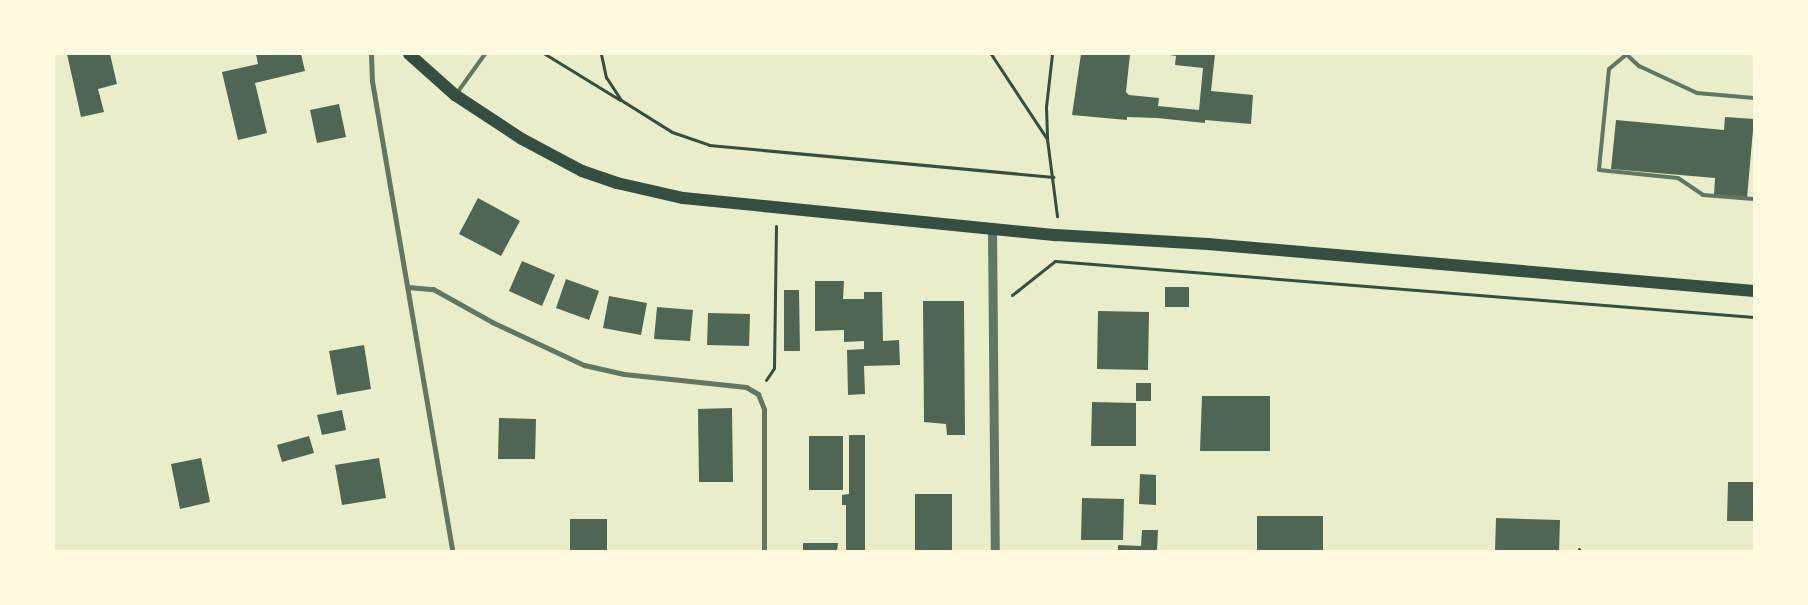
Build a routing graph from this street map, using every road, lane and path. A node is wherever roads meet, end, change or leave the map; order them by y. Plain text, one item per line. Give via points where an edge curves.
1 (371, 54) edge
2 (409, 54) edge
3 (485, 54) edge
4 (545, 54) edge
5 (601, 54) edge
6 (991, 54) edge
7 (1052, 54) edge
8 (1626, 54) edge
9 (455, 95) junction
10 (1754, 98) edge
11 (621, 100) junction
12 (1047, 139) junction
13 (1754, 199) edge
14 (776, 208) junction
15 (992, 228) junction
16 (408, 287) junction
17 (1754, 291) edge
18 (992, 312) junction
19 (1754, 317) edge
20 (758, 394) junction
21 (452, 551) edge
22 (764, 551) edge
23 (995, 551) edge

1 - 16 street via 372,81
2 - 9 main road
3 - 9 lane
4 - 11 path
5 - 11 path via 606,77
6 - 12 path
7 - 12 path via 1046,108
8 - 10 lane via 1639,66 1697,93
8 - 13 lane via 1609,69 1599,170 1678,178 1703,195
9 - 14 main road via 522,139 582,171 617,183 684,198
11 - 12 path via 672,132 709,145 1054,177
14 - 15 main road
14 - 20 path via 774,368
15 - 17 main road
15 - 18 street
16 - 20 street via 433,289 517,335 584,365 624,374 746,388
16 - 21 street
18 - 19 path via 1055,261
18 - 23 street
20 - 22 street via 764,409

